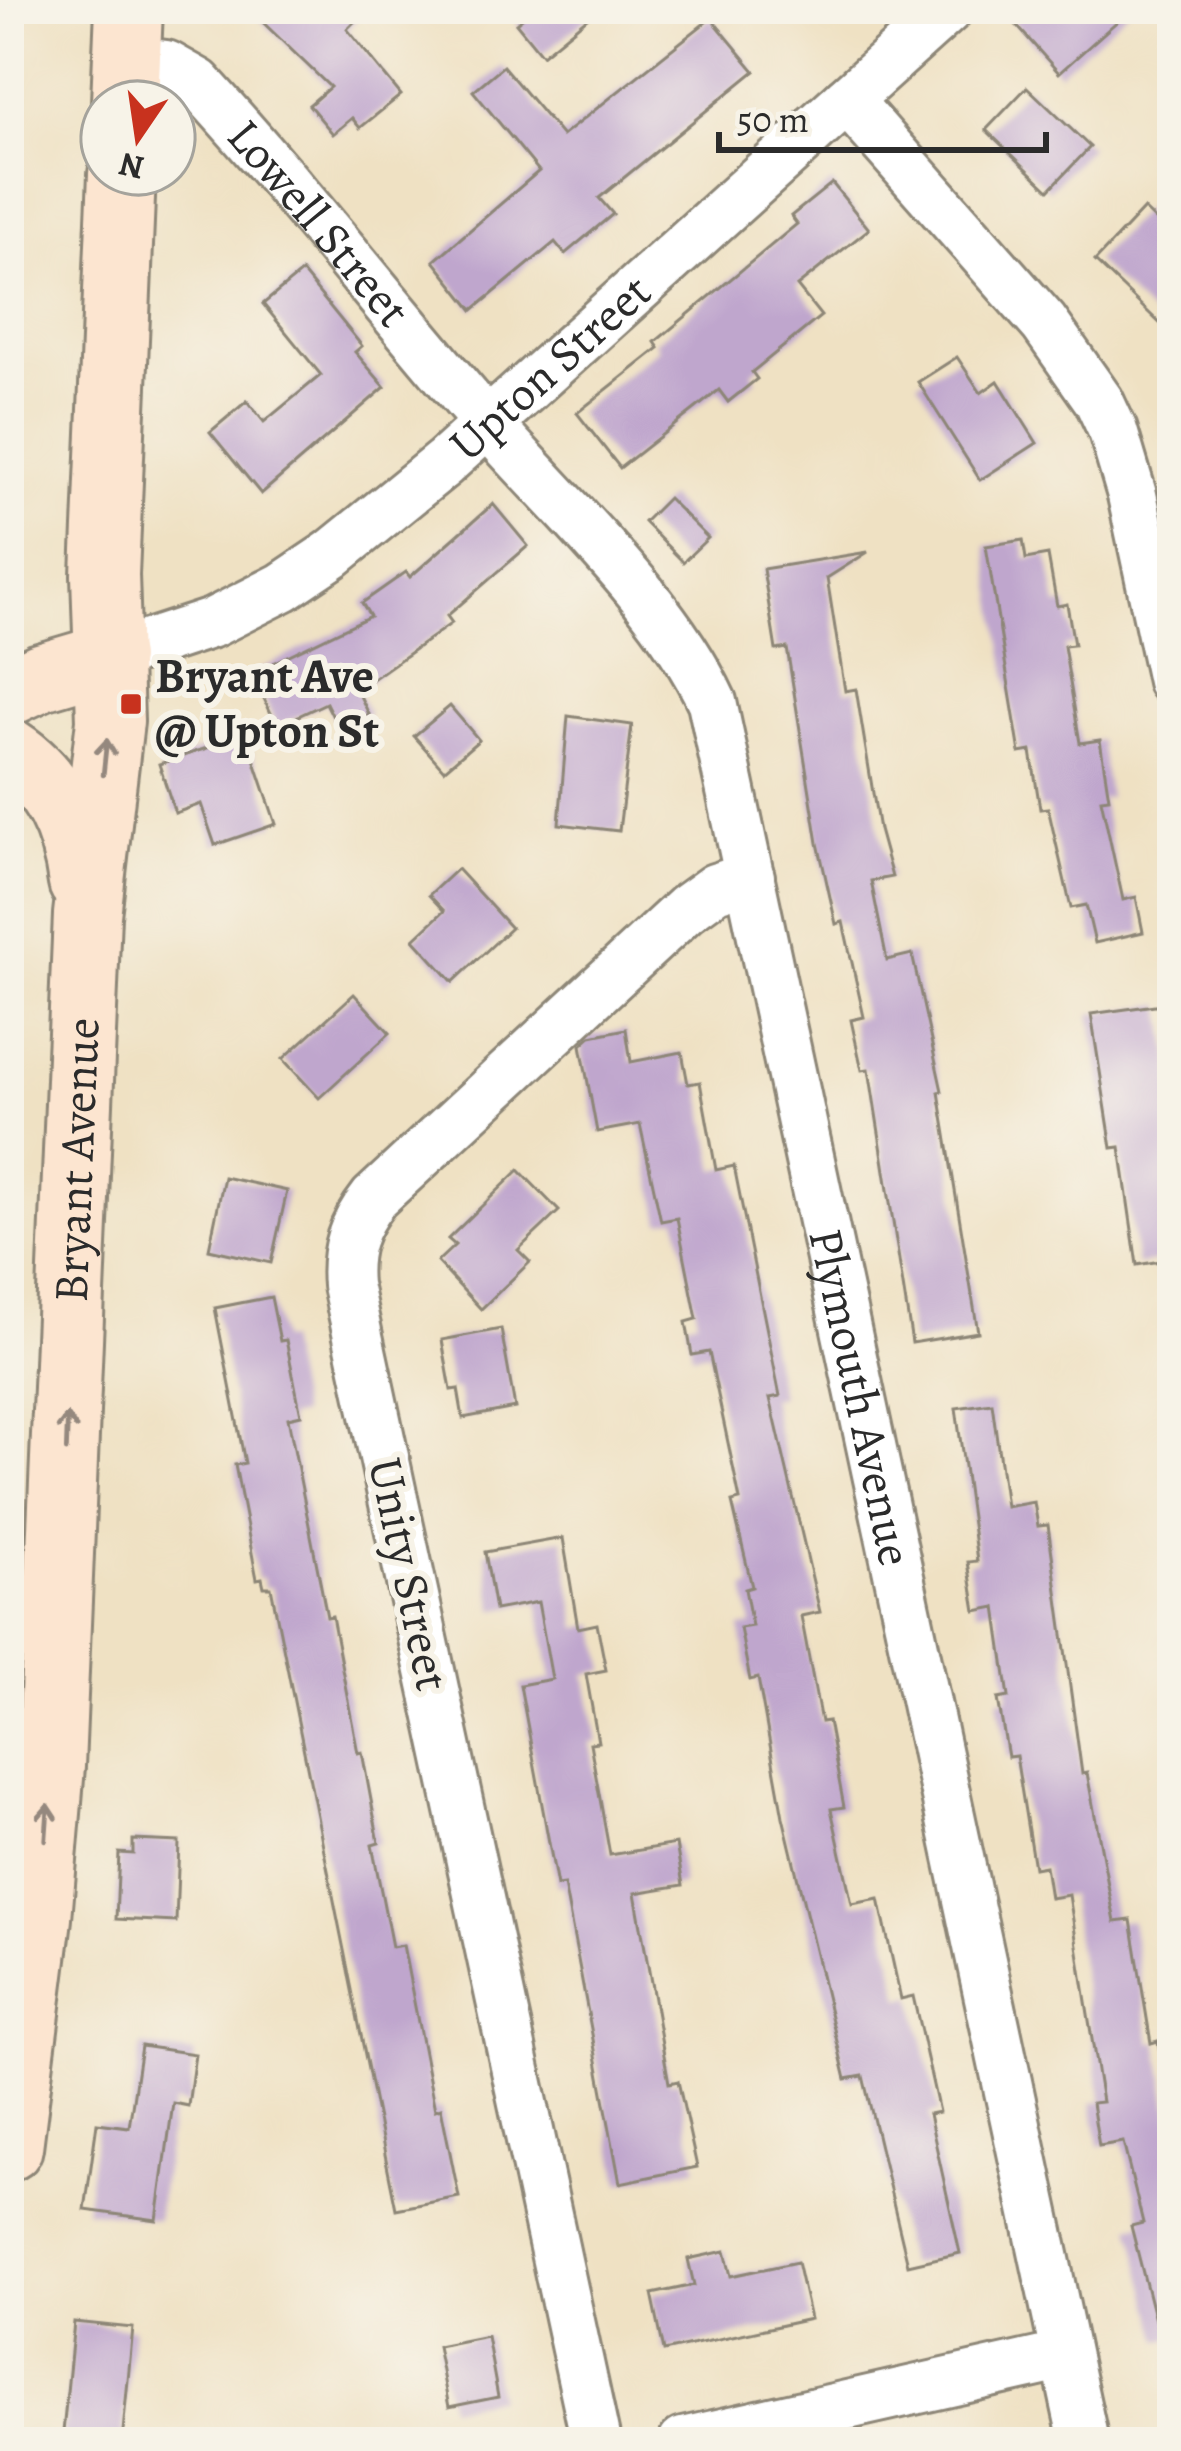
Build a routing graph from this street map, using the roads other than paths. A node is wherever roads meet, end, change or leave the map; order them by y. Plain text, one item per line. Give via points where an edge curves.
1 (948, 9) edge
2 (127, 57) edge
3 (847, 100) junction
4 (121, 198) edge
5 (488, 424) junction
6 (1165, 614) edge
7 (110, 657) junction
8 (1172, 681) edge
9 (9, 692) edge
10 (9, 752) edge
11 (750, 878) junction
12 (87, 915) junction
13 (64, 1519) junction
14 (9, 1613) edge
15 (9, 2146) edge
16 (1066, 2356) junction
17 (596, 2442) edge
18 (683, 2442) edge
19 (1084, 2442) edge

1 - 3 street, Upton Street
2 - 5 street, Lowell Street via 198,83
3 - 5 street, Upton Street
3 - 6 street via 1084,374 1113,431
4 - 7 main road, Bryant Avenue via 105,575
5 - 7 street, Upton Street via 283,587 200,628
5 - 11 street, Plymouth Avenue via 659,616 698,673
6 - 8 street
7 - 9 main road
12 -> 7 main road, Bryant Avenue
10 - 12 main road via 35,772 65,816
11 - 16 street, Plymouth Avenue
11 - 17 street, Unity Street via 715,888 686,909 374,1198 347,1248 352,1308
13 -> 12 main road, Bryant Avenue
13 - 14 main road via 39,1580
15 -> 13 main road, Bryant Avenue via 46,1843
16 - 18 street
16 - 19 street, Plymouth Avenue

